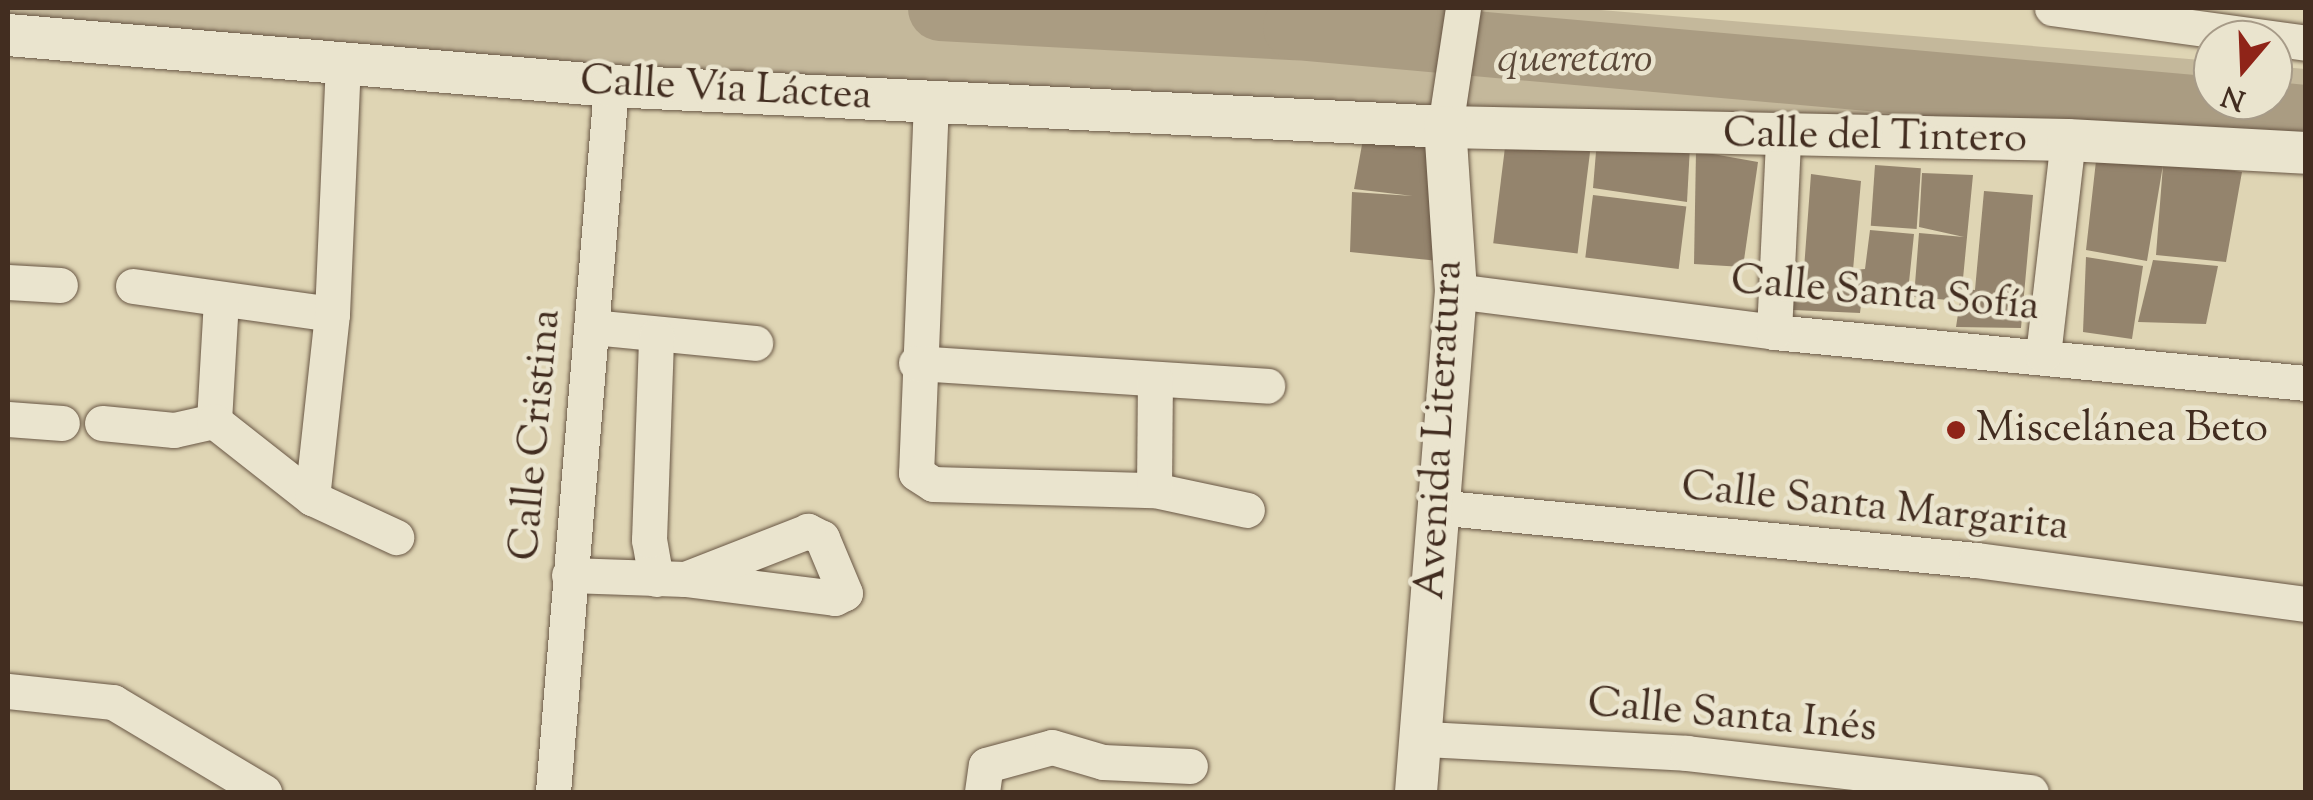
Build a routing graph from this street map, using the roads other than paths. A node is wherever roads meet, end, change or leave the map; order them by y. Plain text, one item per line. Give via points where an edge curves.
1 (2052, 8) edge
2 (1462, 11) edge
3 (8, 35) edge
4 (2306, 43) edge
5 (343, 60) junction
6 (612, 86) junction
7 (931, 102) junction
8 (1445, 127) junction
9 (1783, 138) junction
10 (2068, 140) junction
11 (2306, 153) edge
12 (8, 282) edge
13 (60, 285) dead end
14 (132, 286) dead end
15 (1456, 291) junction
16 (221, 300) junction
17 (332, 314) junction
18 (593, 327) junction
19 (1774, 332) junction
20 (656, 336) junction
21 (755, 343) dead end
22 (2043, 355) junction
23 (916, 363) junction
24 (1156, 380) junction
25 (2306, 382) edge
26 (1266, 386) dead end
27 (8, 419) edge
28 (214, 421) junction
29 (62, 423) dead end
30 (102, 423) dead end
31 (1154, 490) junction
32 (312, 498) junction
33 (1436, 507) junction
34 (1247, 510) dead end
35 (396, 537) dead end
36 (569, 575) junction
37 (2306, 604) edge
38 (8, 691) edge
39 (1424, 739) junction
40 (1190, 766) dead end
41 (1104, 777) edge
42 (264, 792) edge
43 (553, 792) edge
44 (982, 792) edge
45 (1416, 792) edge
46 (2032, 792) edge

1 - 4 street
2 - 8 street, Avenida Literatura
3 - 5 street, Calle Vía Láctea
5 - 6 street, Calle Vía Láctea
5 - 17 street
6 - 7 street, Calle Vía Láctea
6 - 18 street, Calle Cristina
7 - 8 street, Calle Vía Láctea
7 - 23 street
8 - 9 street, Calle del Tintero
8 - 15 street, Avenida Literatura
9 - 10 street, Calle del Tintero
9 - 19 street
10 - 11 street, Calle del Tintero
10 - 22 street
12 - 13 street
14 - 16 street
15 - 19 street, Calle Santa Sofía
15 - 33 street, Avenida Literatura
16 - 17 street
16 - 28 street
17 - 32 street
18 - 20 street
18 - 36 street, Calle Cristina
19 - 22 street, Calle Santa Sofía
20 - 21 street
20 - 36 street via 649,540 670,579
22 - 25 street, Calle Santa Sofía
23 - 24 street
23 - 31 street via 916,473 922,480
24 - 26 street
24 - 31 street
27 - 29 street
28 - 30 street via 174,430
28 - 32 street
31 - 34 street
32 - 35 street
33 - 37 street, Calle Santa Margarita via 1976,560
33 - 39 street, Avenida Literatura
36 - 43 street, Calle Cristina
38 - 42 street via 114,702
39 - 45 street, Avenida Literatura
39 - 46 street, Calle Santa Inés via 1687,753
40 - 41 street
41 - 44 street via 1052,746 986,765

